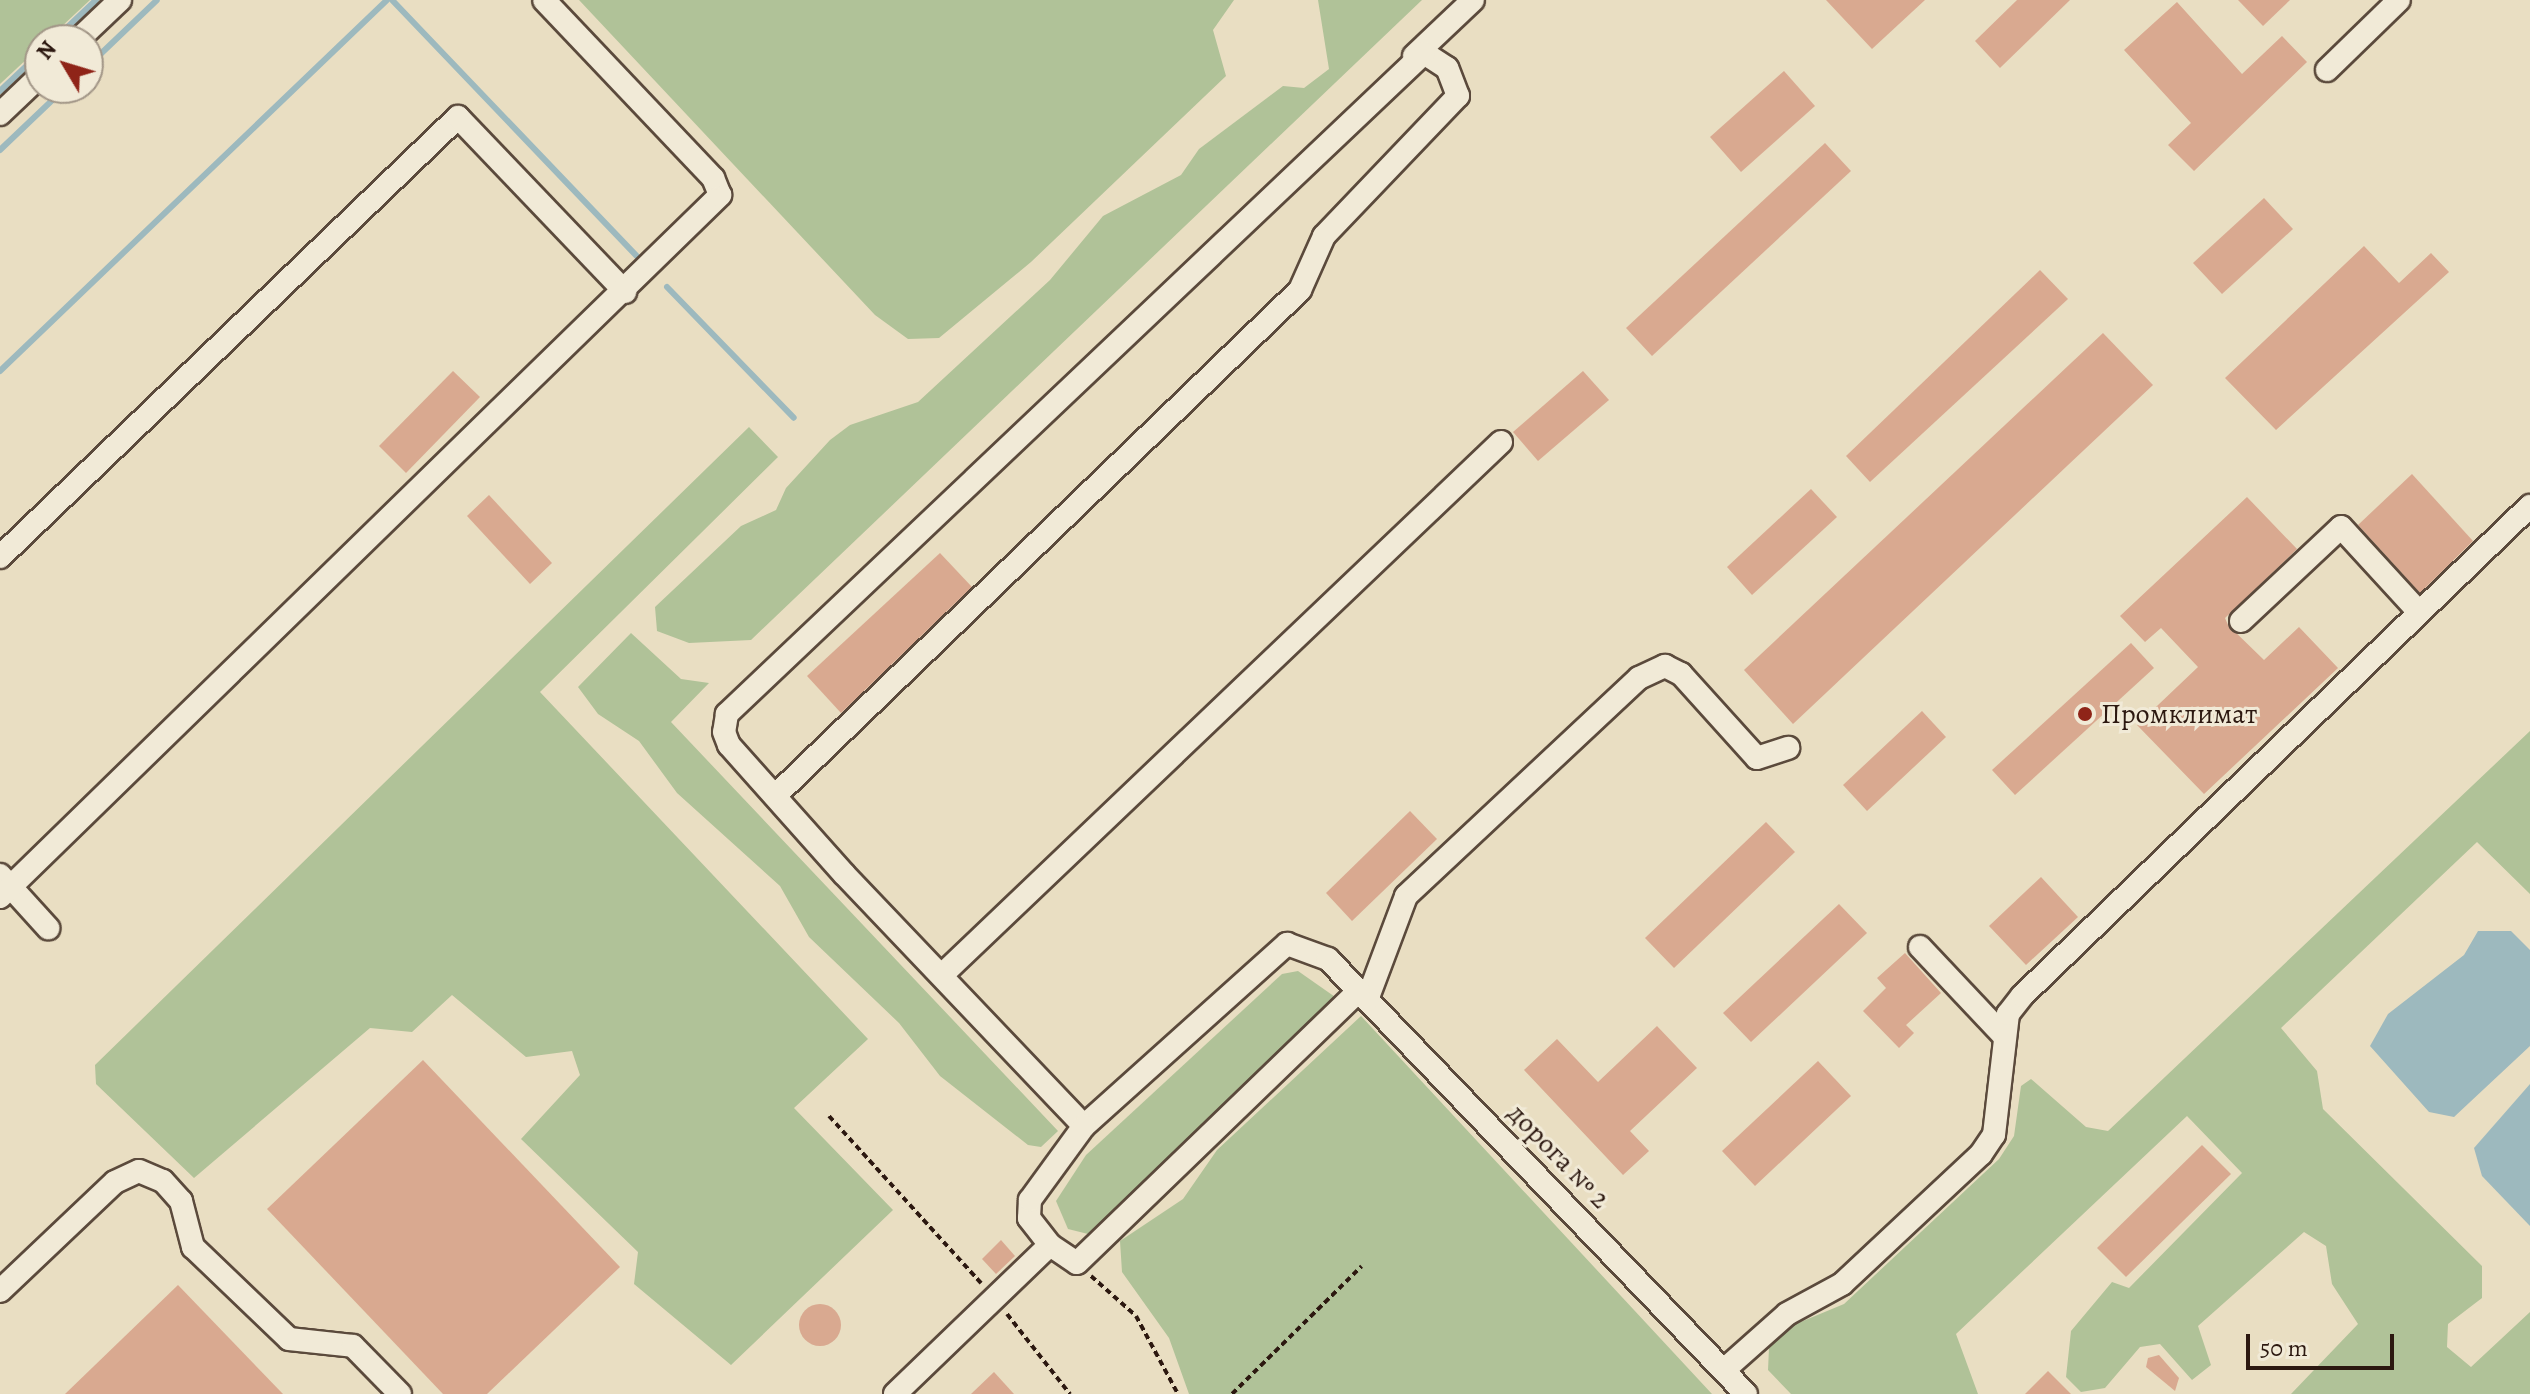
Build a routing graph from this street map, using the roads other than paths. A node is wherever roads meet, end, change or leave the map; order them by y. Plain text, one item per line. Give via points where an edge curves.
1 (120, 0) edge
2 (544, 0) edge
3 (1473, 0) edge
4 (2399, 0) edge
5 (95, 24) edge
6 (1414, 56) junction
7 (2327, 70) dead end
8 (24, 91) edge
9 (0, 114) edge
10 (625, 292) junction
11 (1501, 442) dead end
12 (2530, 506) edge
13 (0, 557) edge
14 (2419, 612) junction
15 (2241, 621) dead end
16 (1788, 748) dead end
17 (775, 796) junction
18 (4, 886) edge
19 (48, 928) dead end
20 (1920, 947) dead end
21 (943, 974) junction
22 (1363, 996) junction
23 (2003, 1035) junction
24 (1084, 1126) junction
25 (1050, 1245) junction
26 (0, 1291) edge
27 (1724, 1370) junction
28 (400, 1394) edge
29 (895, 1394) edge
30 (1746, 1394) edge

1 - 5 street
2 - 10 street via 713,178 720,195
3 - 6 street
4 - 7 street
6 - 17 street via 1424,53 1447,68 1458,96 1324,236 1300,290
6 - 17 street via 727,714 729,745
8 - 9 street
10 - 13 street via 458,117
10 - 18 street
11 - 21 street
12 - 14 street
14 - 15 street via 2341,527
14 - 23 street via 2022,996
16 - 22 street via 1757,758 1681,674 1665,666 1639,678 1406,896
17 - 21 street
18 - 19 street
20 - 23 street
21 - 24 street
22 - 24 street, дорога № 2 via 1328,959 1287,944
22 - 25 street via 1077,1263
22 - 27 street, дорога № 2
23 - 27 street via 1998,1117 1981,1154 1842,1284 1787,1314
24 - 25 street via 1030,1200 1029,1218
25 - 29 street
26 - 28 street via 115,1182 139,1171 163,1181 181,1201 193,1247 289,1339 353,1346
27 - 30 street, дорога № 2

